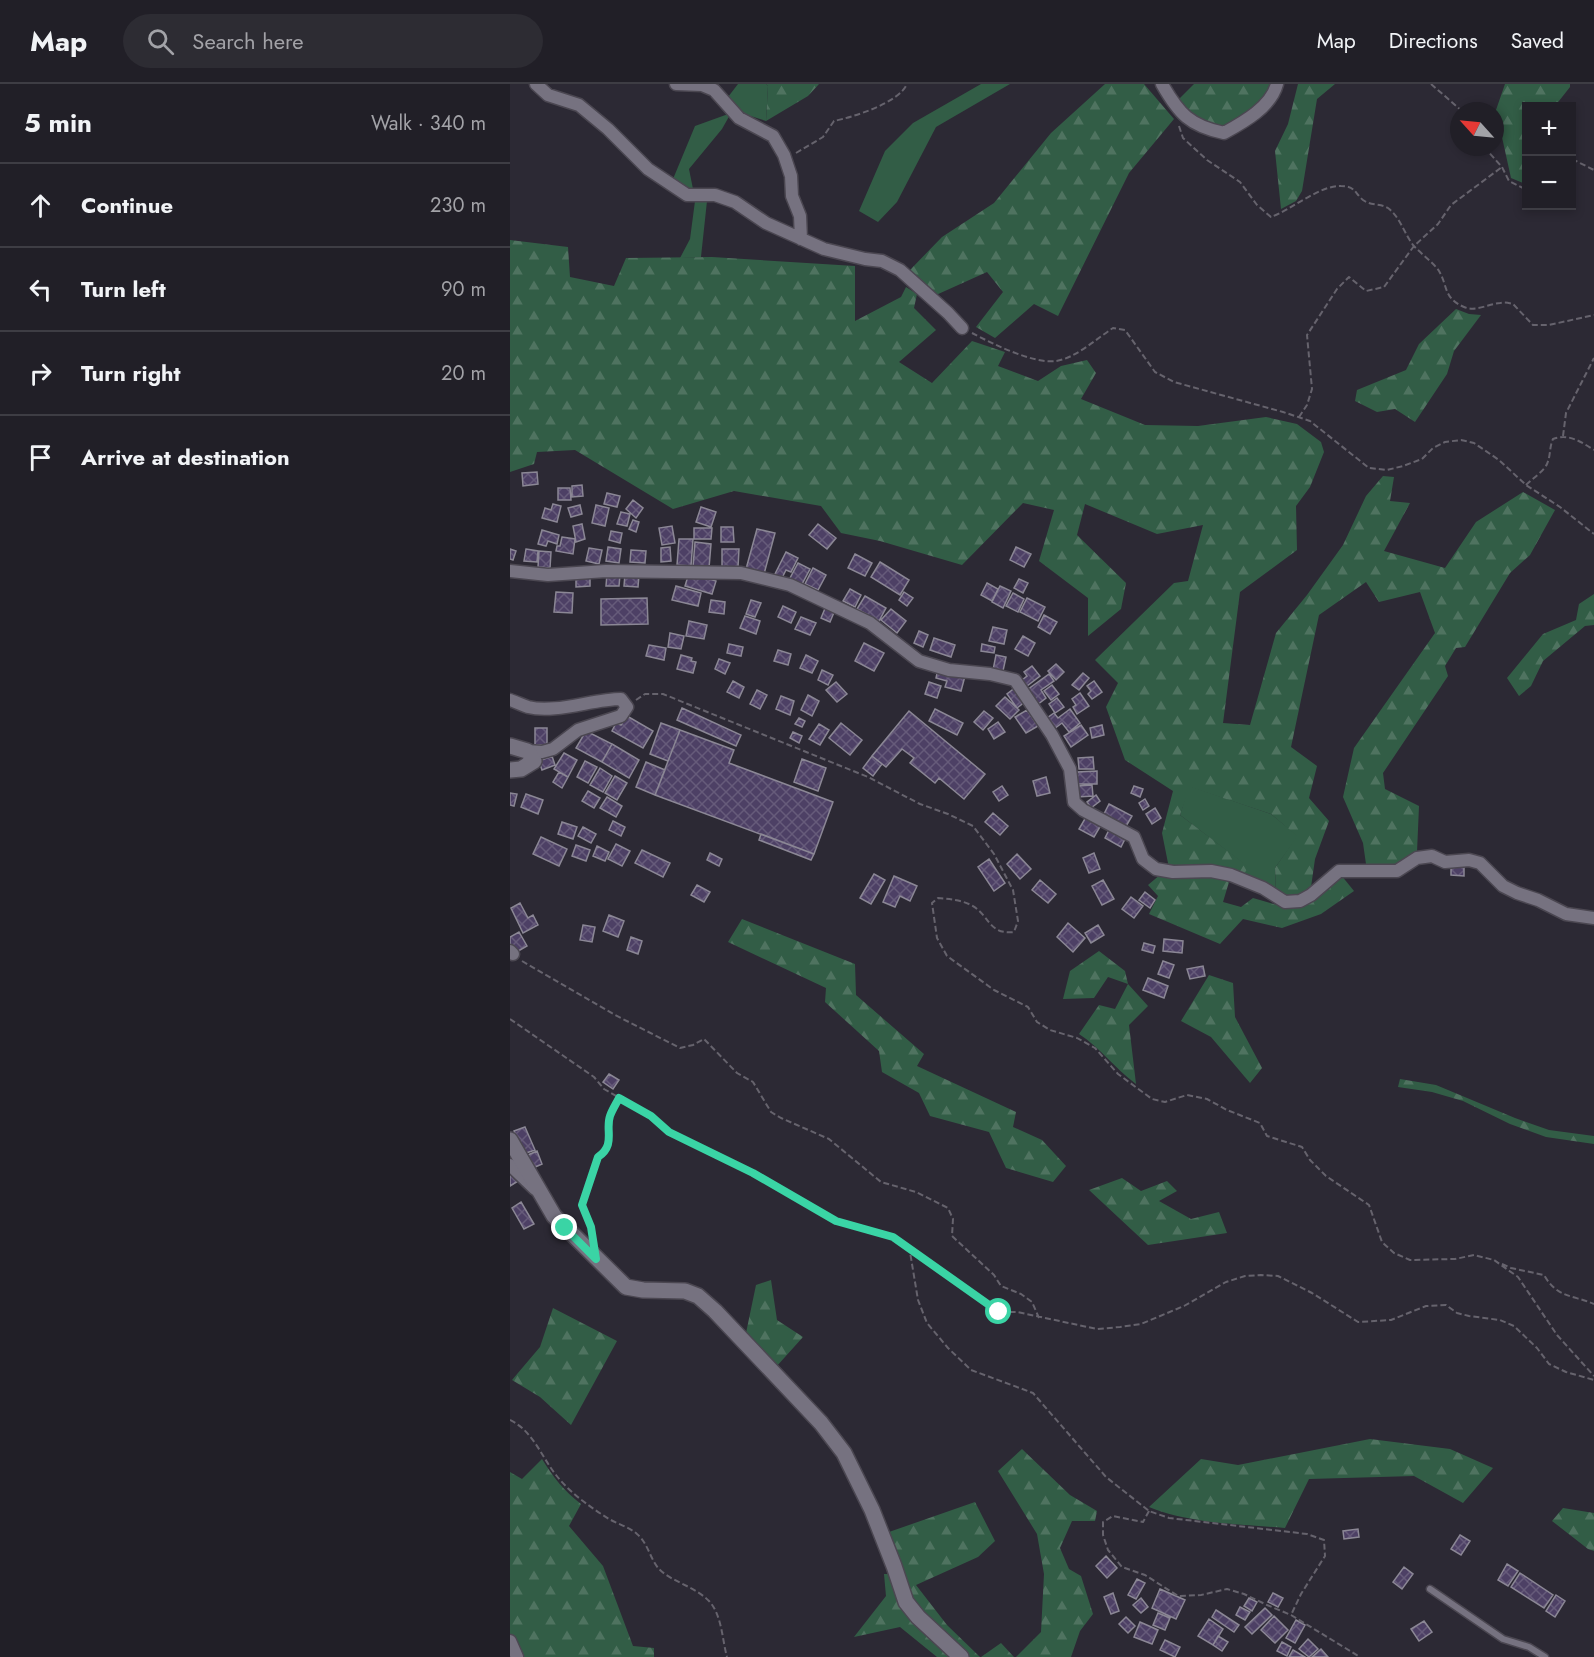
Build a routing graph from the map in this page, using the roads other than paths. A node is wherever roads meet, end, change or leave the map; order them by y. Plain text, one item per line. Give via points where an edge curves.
1 (536, 84) edge
2 (676, 84) edge
3 (1162, 84) edge
4 (1277, 84) edge
5 (801, 239) junction
6 (962, 328) road end
7 (510, 572) edge
8 (510, 700) edge
9 (510, 747) edge
10 (527, 751) junction
11 (510, 770) edge
12 (1594, 918) edge
13 (510, 1140) edge
14 (510, 1165) edge
15 (540, 1194) junction
16 (1430, 1589) dead end
17 (510, 1641) edge
18 (517, 1657) edge
19 (960, 1657) edge
20 (1545, 1657) edge

1 - 5 street via 548,95 579,105 648,169 687,195 715,195 735,202 766,223
2 - 5 street via 702,85 714,90 739,118 773,136 791,176
3 - 4 street via 1186,117 1202,128 1224,133 1255,113
5 - 6 street via 832,251 882,261 900,270
7 - 12 street via 741,573 790,585 870,623 919,661 949,670 1015,680 1070,769 1074,802 1134,837 1143,859 1156,869 1231,875 1285,902 1311,895 1339,871 1397,871 1417,858 1432,856 1445,862 1469,860 1480,863 1503,886 1566,914
8 - 10 street via 529,707 553,707 621,699 627,707 621,716 578,730 553,749
9 - 10 main road
10 - 11 main road via 534,760 521,769
13 - 15 main road
14 - 15 street
15 - 19 main road via 554,1216 626,1287 685,1291 698,1296 821,1423 844,1453 872,1510 906,1602
16 - 20 lane via 1503,1639
17 - 18 street

